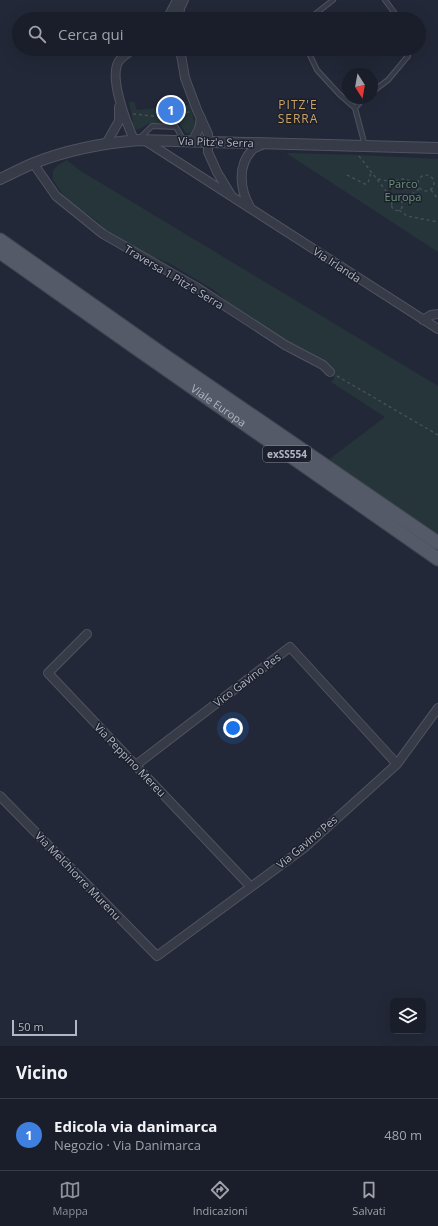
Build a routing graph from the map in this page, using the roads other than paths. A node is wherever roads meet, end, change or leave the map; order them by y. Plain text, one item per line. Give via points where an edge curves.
1 (177, 0) edge
2 (184, 0) edge
3 (333, 0) edge
4 (385, 0) edge
5 (171, 12) edge
6 (180, 12) edge
7 (318, 12) edge
8 (394, 12) edge
9 (125, 56) edge
10 (181, 56) edge
11 (310, 56) edge
12 (408, 56) edge
13 (378, 88) edge
14 (120, 100) junction
15 (359, 104) edge
16 (355, 108) junction
17 (201, 118) junction
18 (139, 140) junction
19 (188, 141) junction
20 (208, 142) junction
21 (106, 144) junction
22 (264, 144) junction
23 (364, 146) junction
24 (438, 148) edge
25 (33, 163) junction
26 (0, 179) edge
27 (233, 198) junction
28 (252, 209) junction
29 (0, 240) edge
30 (0, 252) edge
31 (438, 314) edge
32 (423, 320) junction
33 (438, 329) edge
34 (330, 372) road end
35 (438, 543) edge
36 (438, 559) edge
37 (88, 634) dead end
38 (438, 708) edge
39 (397, 764) junction
40 (136, 766) junction
41 (0, 796) edge
42 (251, 887) junction
43 (156, 956) joint

1 - 5 street
2 - 6 street
3 - 7 lane
4 - 8 lane
9 - 14 street via 119,61 115,77
10 - 17 street, Via Irlanda via 185,78
11 - 16 lane via 317,70
12 - 13 lane via 388,80
14 - 18 street via 128,127
14 - 21 street via 119,121
15 - 16 lane
16 - 23 lane
17 - 19 street via 199,129
17 - 20 street, Via Irlanda via 208,134
18 - 19 street, Via Pitz'e Serra
18 - 19 lane via 152,126 176,127
18 - 21 street, Via Pitz'e Serra
18 - 27 street, Via Irlanda
19 - 20 street, Via Pitz'e Serra
20 - 22 street, Via Pitz'e Serra
20 - 27 street, Via Irlanda via 208,152
21 - 25 street, Via Pitz'e Serra
22 - 23 street, Via Pitz'e Serra
22 - 28 street, Via Irlanda via 253,149 242,167 243,193
23 - 24 street, Via Pitz'e Serra
25 - 26 street, Via Pitz'e Serra
25 - 34 street, Traversa 1 Pitz'e Serra via 56,196 103,234 196,288 285,345 323,365
27 - 28 street, Via Irlanda
28 - 32 street, Via Irlanda
29 - 35 main road, Viale Europa / exSS554
30 - 36 main road, Viale Europa / exSS554
31 - 32 street
32 - 33 street, Via Irlanda
37 - 40 street, Via Peppino Mereu via 48,673
38 - 39 street, Via Gavino Pes
39 - 40 street, Vico Gavino Pes via 290,647
39 - 42 street, Via Gavino Pes via 304,848
40 - 42 street, Via Peppino Mereu
41 - 43 street, Via Melchiorre Murenu
42 - 43 street, Via Gavino Pes

